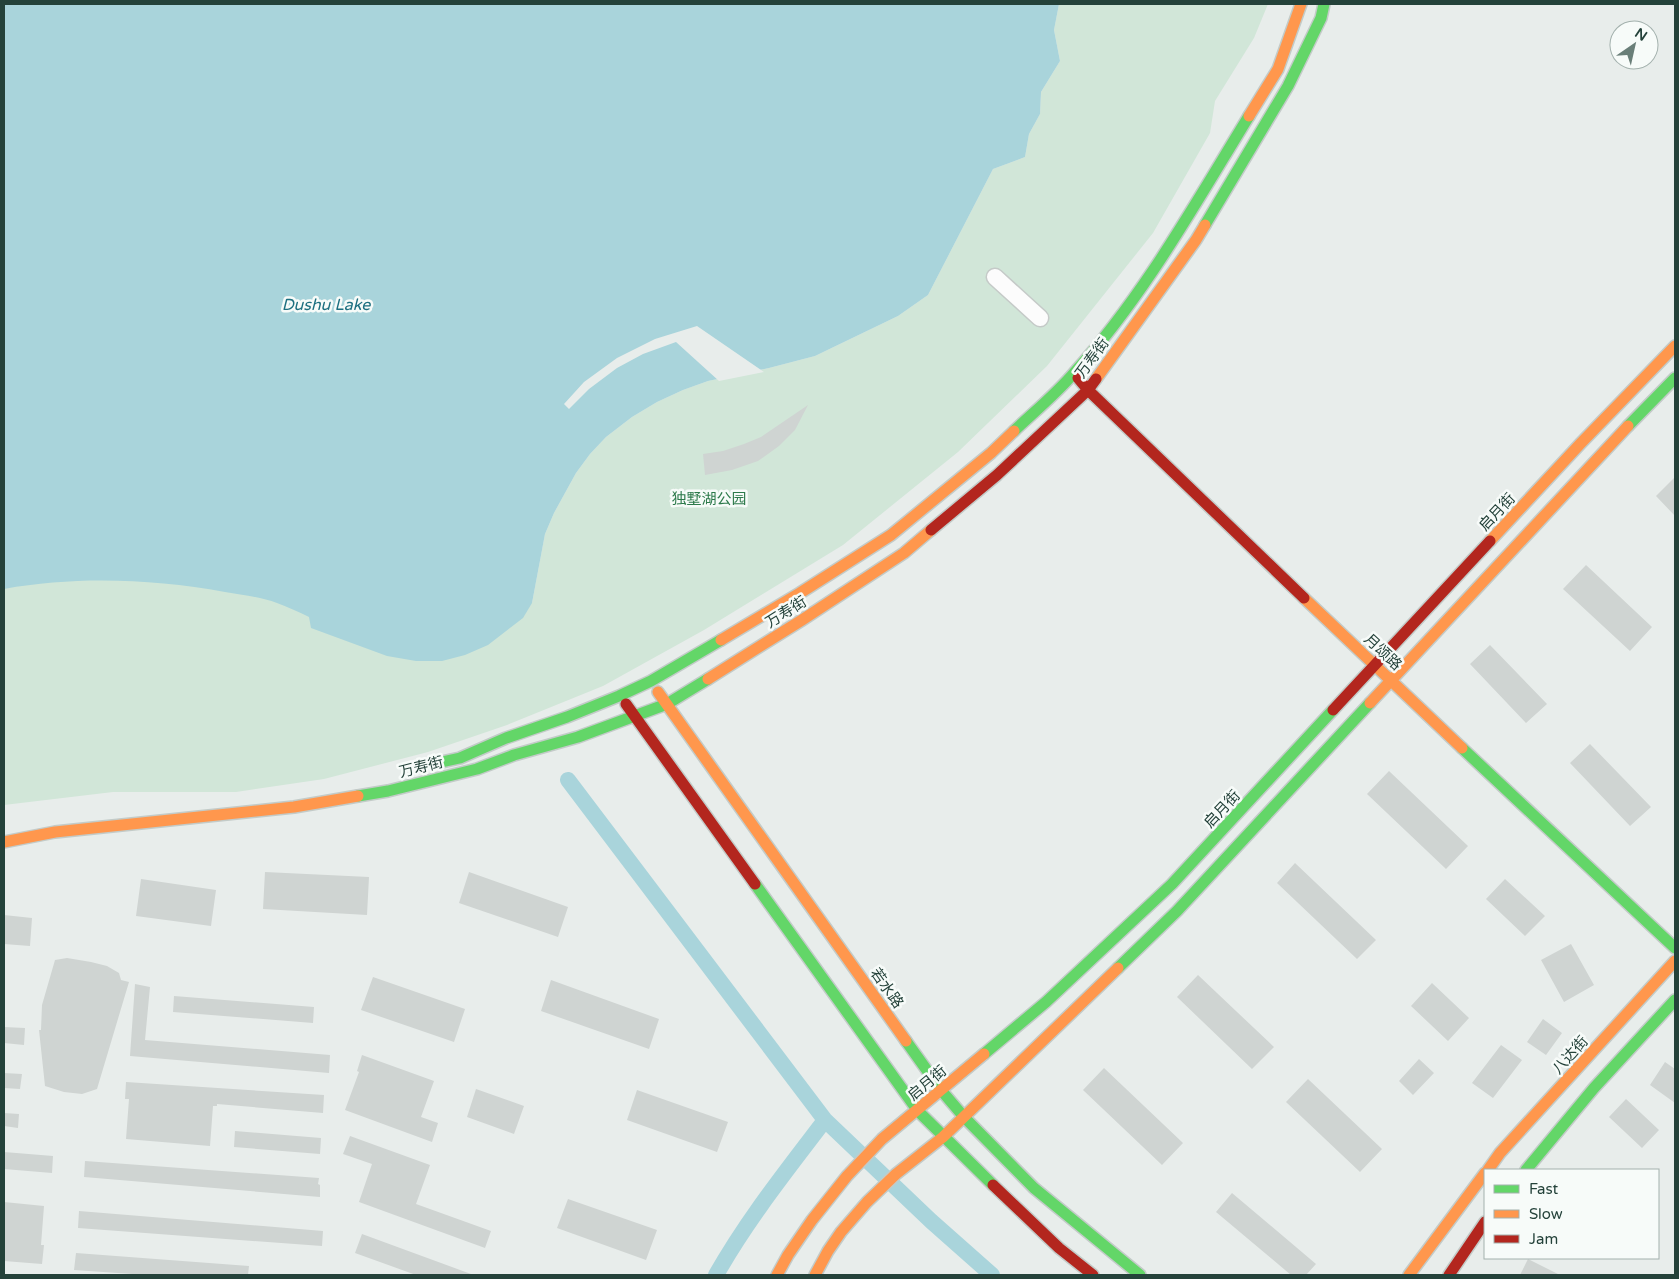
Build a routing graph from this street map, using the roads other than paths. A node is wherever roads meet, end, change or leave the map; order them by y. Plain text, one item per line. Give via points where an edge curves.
1 (1301, 4) edge
2 (1324, 4) edge
3 (995, 276) dead end
4 (1040, 318) dead end
5 (1675, 346) edge
6 (1074, 374) junction
7 (1675, 378) edge
8 (1088, 390) junction
9 (1375, 666) junction
10 (1391, 680) junction
11 (651, 681) junction
12 (619, 696) junction
13 (667, 704) junction
14 (635, 717) junction
15 (425, 767) dead end
16 (326, 790) dead end
17 (240, 801) dead end
18 (4, 842) edge
19 (1675, 948) edge
20 (1675, 960) edge
21 (1675, 1000) edge
22 (941, 1090) junction
23 (918, 1111) junction
24 (964, 1117) junction
25 (942, 1138) junction
26 (1488, 1169) edge
27 (1527, 1169) edge
28 (1484, 1175) edge
29 (1484, 1223) edge
30 (777, 1275) edge
31 (815, 1275) edge
32 (1092, 1275) edge
33 (1140, 1275) edge
34 (1409, 1275) edge
35 (1449, 1275) edge

1 - 6 street, 万寿街 via 1278,69 1228,152 1133,300
2 - 8 street, 万寿街 via 1321,18 1288,86 1196,240
3 - 4 street
5 - 9 street, 启月街
6 - 8 street, 月颂路
6 - 11 street, 万寿街 via 991,453 891,535
7 - 10 street
8 - 9 street, 月颂路
8 - 13 street, 万寿街 via 997,475 904,553
9 - 10 street, 月颂路
9 - 22 street, 启月街 via 1172,884 1046,1002
10 - 19 street, 月颂路
10 - 24 street via 1178,911
11 - 12 street, 万寿街
11 - 13 street, 若水路
12 - 14 street
12 - 15 street, 万寿街 via 460,758
13 - 14 street, 万寿街
13 - 22 street, 若水路
14 - 18 street, 万寿街 via 477,769 388,791 294,807 64,831
14 - 23 street
16 - 17 street via 289,798
20 - 26 street, 八达街
21 - 27 street via 1594,1088
22 - 23 street, 启月街
22 - 24 street, 若水路
23 - 25 street
23 - 30 street, 启月街 via 882,1139 847,1176 809,1224
24 - 25 street
24 - 33 street, 若水路 via 1034,1188
25 - 31 street via 872,1196 830,1248
25 - 32 street
28 - 34 street, 八达街
29 - 35 street

